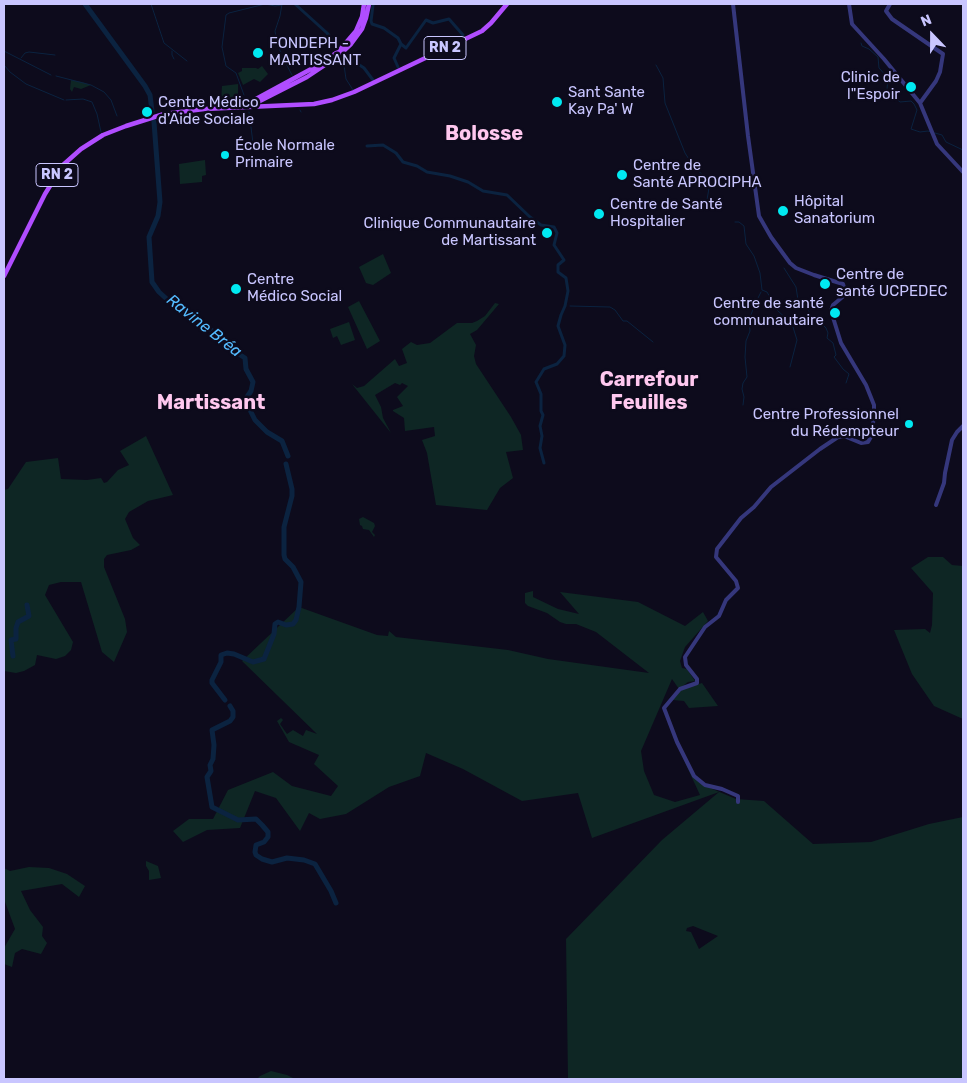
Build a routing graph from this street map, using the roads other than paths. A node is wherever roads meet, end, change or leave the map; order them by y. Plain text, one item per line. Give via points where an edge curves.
1 (364, 4) edge
2 (369, 4) edge
3 (507, 4) edge
4 (733, 4) edge
5 (850, 4) edge
6 (890, 4) edge
7 (920, 103) junction
8 (241, 107) junction
9 (249, 107) junction
10 (963, 172) edge
11 (4, 276) edge
12 (963, 426) edge
13 (936, 505) dead end
14 (738, 802) dead end

1 - 8 main road via 356,31 338,52
2 - 9 main road via 362,29 337,57 307,77
3 - 9 main road, RN 2 via 482,31 354,92 314,104
4 - 14 street via 759,216 796,268 842,284 846,294 831,311 841,342 866,384 874,405 872,436 868,442 861,443 844,436 820,449 771,487 741,518 717,550 716,557 738,588 685,657 686,665 698,683 680,689 664,708 694,776 705,785 738,796
5 - 7 street via 852,24
6 - 7 street via 886,11 892,19 943,54 936,82
7 - 10 street via 937,144
8 - 9 main road, RN 2
8 - 11 main road, RN 2 via 164,114 104,135 81,149 64,165 49,187
12 - 13 street via 952,440 944,483

